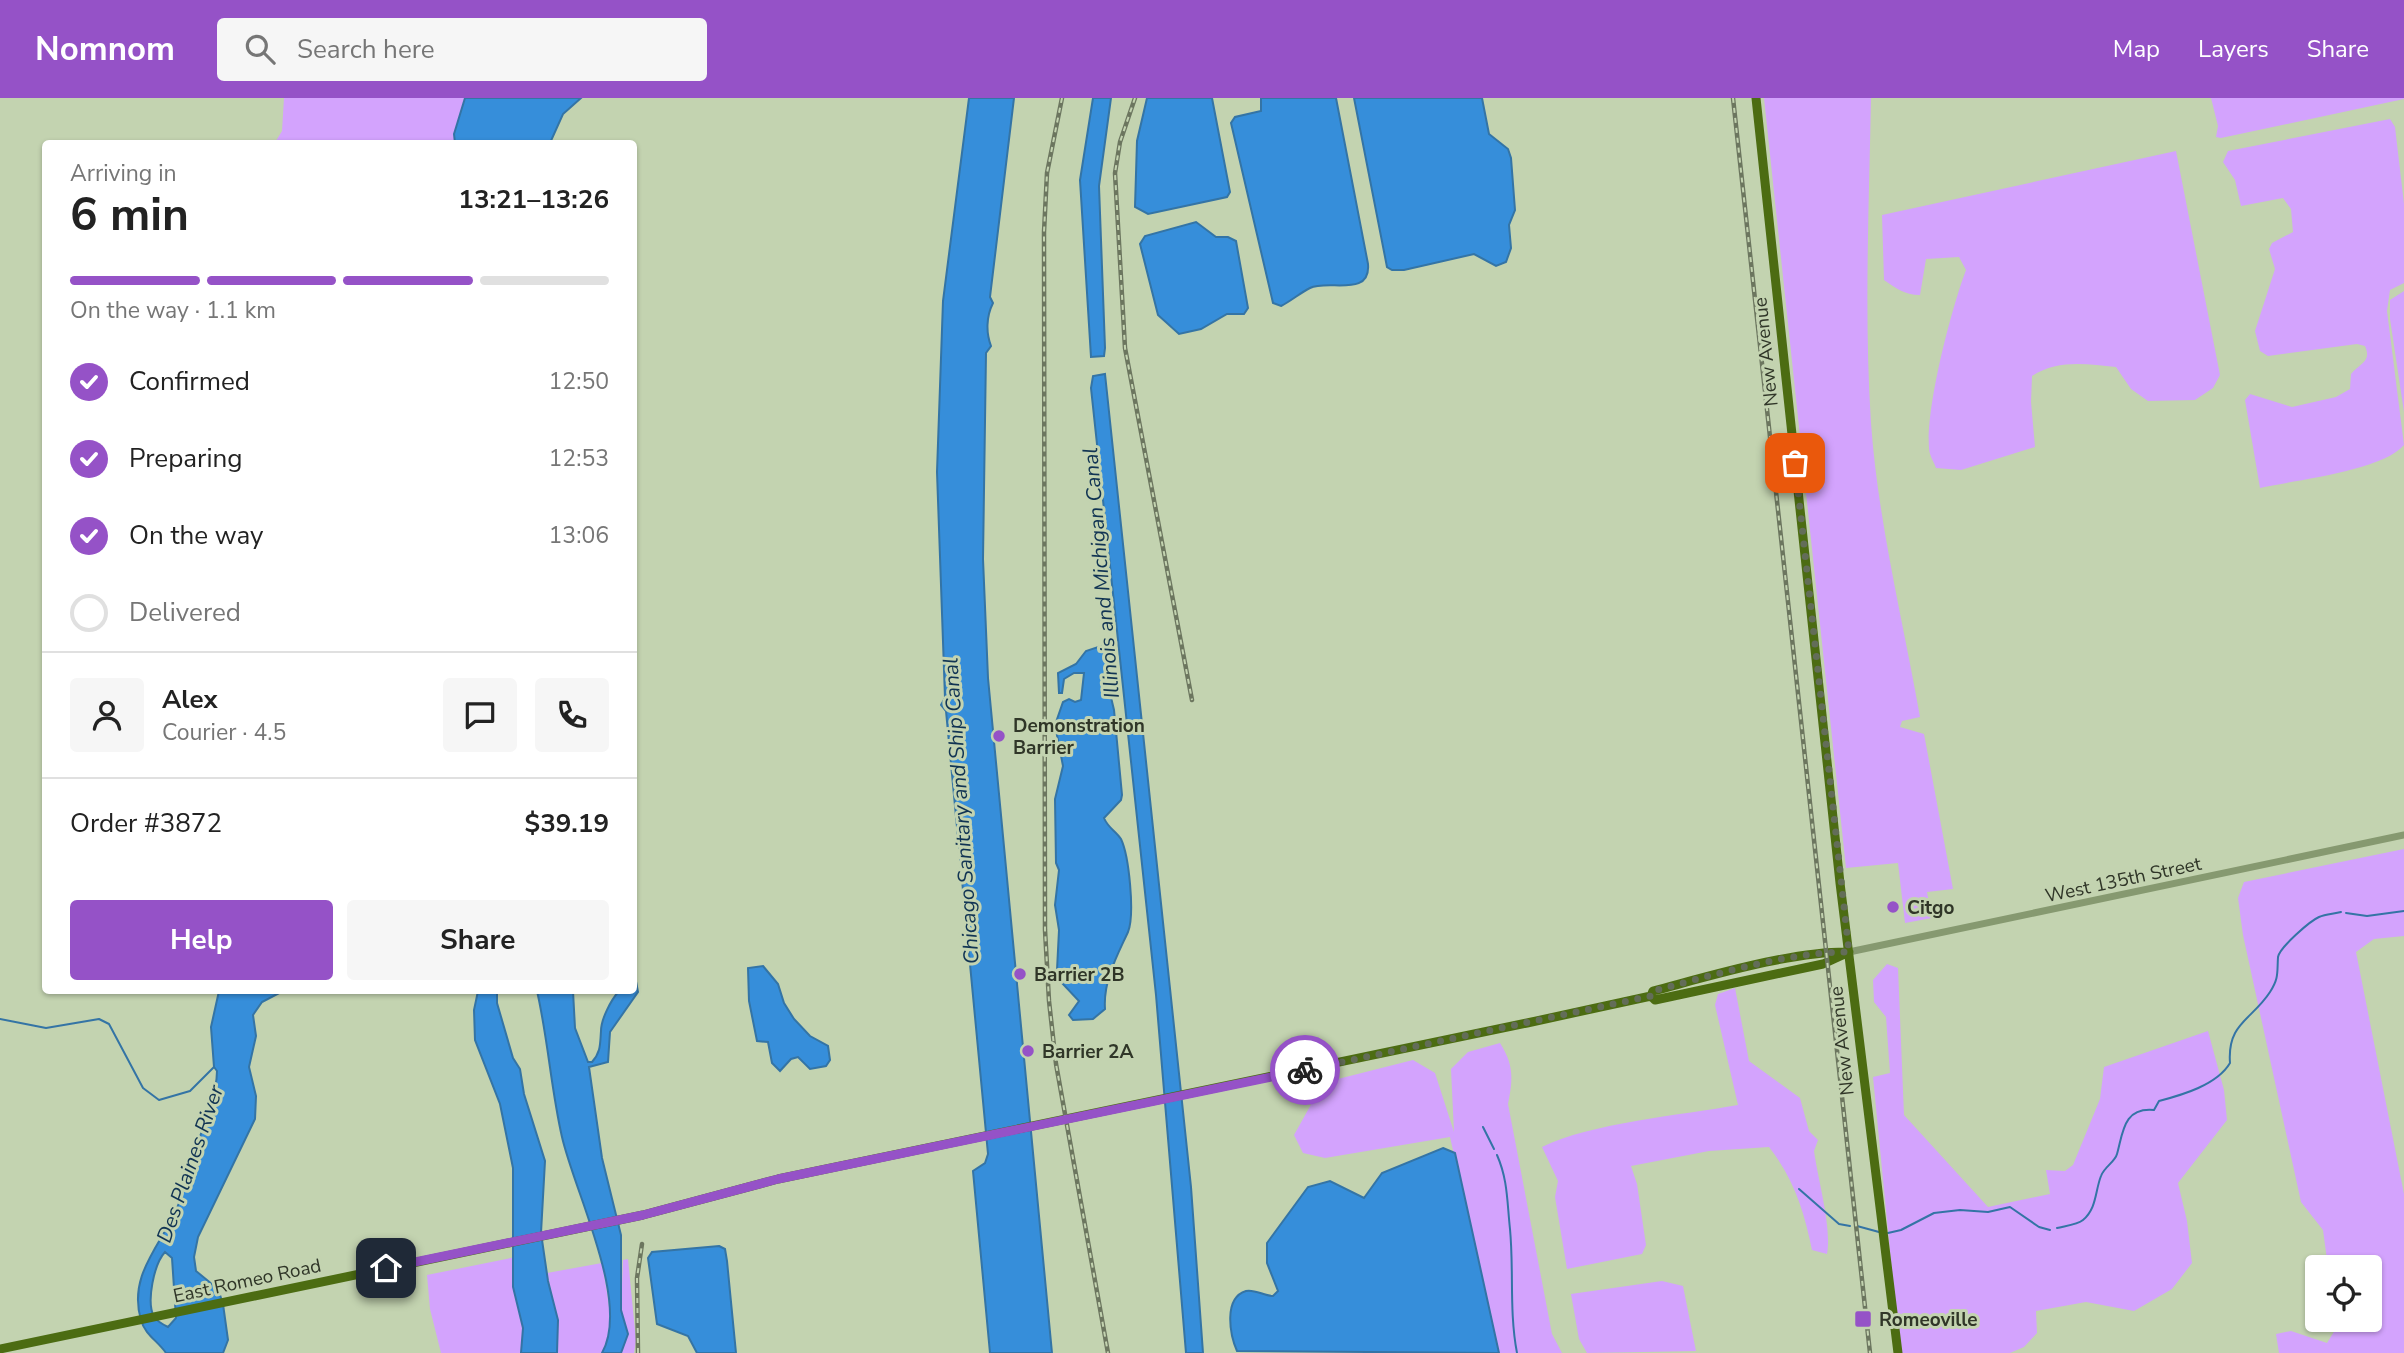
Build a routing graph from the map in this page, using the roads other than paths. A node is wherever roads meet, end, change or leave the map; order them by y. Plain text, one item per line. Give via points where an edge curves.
1 (1756, 98) edge
2 (2404, 835) edge
3 (1849, 952) junction
4 (0, 1349) edge
5 (1898, 1353) edge

1 - 3 main road, New Avenue
2 - 3 street, West 135th Street
3 - 4 main road, East Romeo Road via 1827,963 1655,1000 1651,996 778,1179 629,1218
3 - 5 main road, New Avenue

